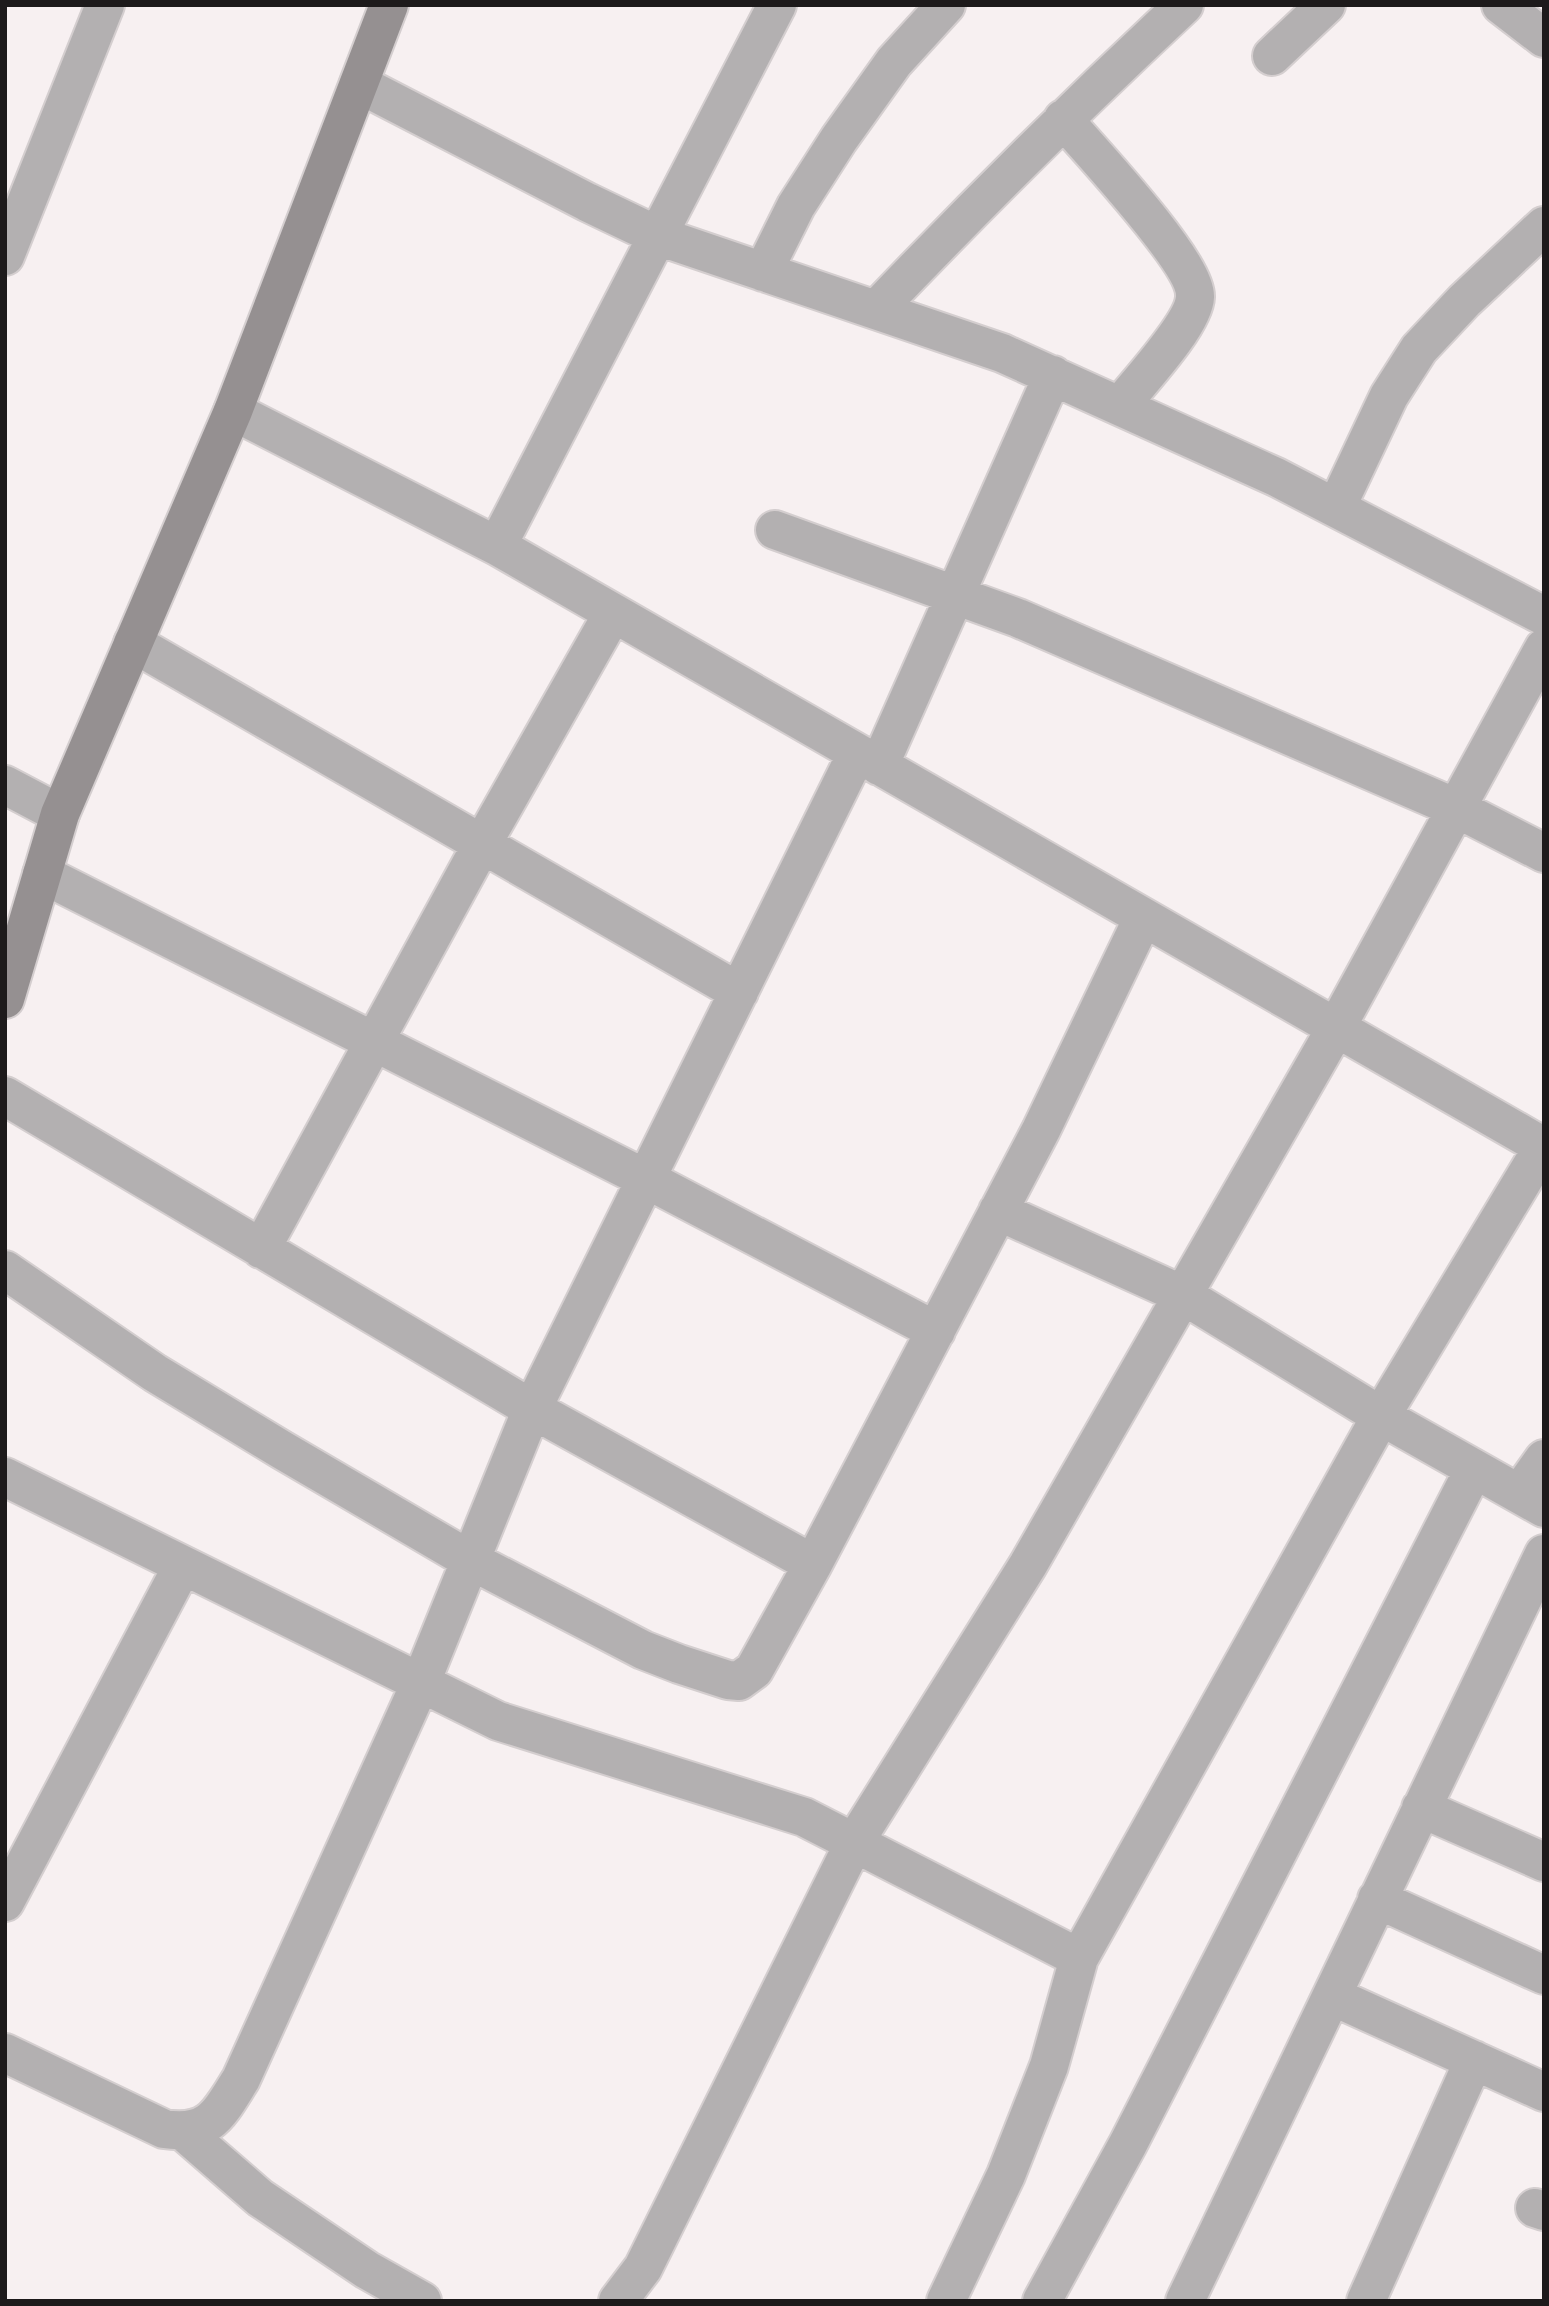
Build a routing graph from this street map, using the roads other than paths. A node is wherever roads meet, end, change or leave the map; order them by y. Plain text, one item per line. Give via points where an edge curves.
1 (105, 5) edge
2 (389, 5) edge
3 (776, 5) edge
4 (946, 5) edge
5 (1184, 5) edge
6 (1326, 5) edge
7 (1501, 5) edge
8 (1544, 38) edge
9 (1272, 56) dead end
10 (359, 84) junction
11 (1063, 119) junction
12 (1544, 226) edge
13 (658, 236) junction
14 (5, 256) edge
15 (763, 272) junction
16 (876, 310) junction
17 (1053, 375) junction
18 (1120, 406) junction
19 (233, 411) junction
20 (1336, 508) junction
21 (775, 530) dead end
22 (497, 546) junction
23 (955, 595) junction
24 (613, 613) junction
25 (1544, 616) edge
26 (134, 643) junction
27 (1544, 648) edge
28 (868, 760) junction
29 (5, 785) edge
30 (1456, 808) junction
31 (60, 814) junction
32 (482, 844) junction
33 (1544, 853) edge
34 (42, 874) junction
35 (1143, 918) junction
36 (739, 992) junction
37 (5, 999) edge
38 (1336, 1028) junction
39 (373, 1041) junction
40 (5, 1096) edge
41 (1543, 1147) edge
42 (646, 1179) junction
43 (998, 1212) junction
44 (261, 1249) junction
45 (5, 1270) edge
46 (1183, 1295) junction
47 (936, 1331) junction
48 (532, 1409) junction
49 (1381, 1416) junction
50 (1544, 1459) edge
51 (1474, 1469) junction
52 (5, 1477) edge
53 (1532, 1501) edge
54 (1544, 1554) edge
55 (470, 1560) junction
56 (813, 1564) junction
57 (183, 1565) junction
58 (421, 1682) junction
59 (1421, 1808) junction
60 (854, 1843) junction
61 (1544, 1862) edge
62 (1377, 1899) junction
63 (5, 1902) edge
64 (1079, 1958) junction
65 (1544, 1975) edge
66 (1332, 1996) junction
67 (5, 2053) edge
68 (1474, 2060) junction
69 (1544, 2092) edge
70 (184, 2132) junction
71 (422, 2301) edge
72 (618, 2301) edge
73 (946, 2301) edge
74 (1042, 2301) edge
75 (1185, 2301) edge
76 (1366, 2301) edge

1 - 14 street
2 - 10 main road
3 - 13 street
4 - 15 street via 894,62 839,139 796,206
5 - 11 street
6 - 9 street
7 - 8 street
10 - 13 street
10 - 19 main road
11 - 16 street
11 - 18 street via 1173,248 1196,297 1186,323
12 - 20 street via 1419,349 1389,396
13 - 15 street
13 - 22 street
15 - 16 street
16 - 17 street
17 - 18 street
17 - 23 street
18 - 20 street
19 - 22 street
19 - 26 main road
20 - 25 street
21 - 23 street
22 - 24 street
23 - 28 street
23 - 30 street
24 - 28 street
24 - 32 street
26 - 31 main road
26 - 32 street
27 - 30 street
28 - 35 street
28 - 36 street
29 - 31 street
30 - 33 street
30 - 38 street
31 - 34 main road
32 - 36 street
32 - 39 street
34 - 37 main road
34 - 39 street
35 - 38 street
35 - 43 street
36 - 42 street
38 - 41 street
38 - 46 street
39 - 42 street
39 - 44 street
40 - 44 street
41 - 49 street
42 - 47 street
42 - 48 street
43 - 46 street
43 - 47 street
44 - 48 street
45 - 55 street via 155,1373
46 - 49 street
46 - 60 street via 1028,1565
47 - 56 street
48 - 55 street
48 - 56 street
49 - 51 street
49 - 64 street
50 - 53 street
51 - 53 street
51 - 74 street via 1128,2144
52 - 57 street
54 - 59 street
55 - 56 street via 643,1650 739,1681 754,1670
55 - 58 street
57 - 58 street
57 - 63 street
58 - 60 street via 498,1721 804,1818
58 - 70 street via 241,2078 220,2113 206,2126
59 - 61 street
59 - 62 street
60 - 64 street
60 - 72 street via 643,2268
62 - 65 street
62 - 66 street
64 - 73 street via 1044,2078 1006,2175
66 - 68 street
66 - 75 street
67 - 70 street via 164,2129
68 - 69 street
68 - 76 street
70 - 71 street via 260,2198

